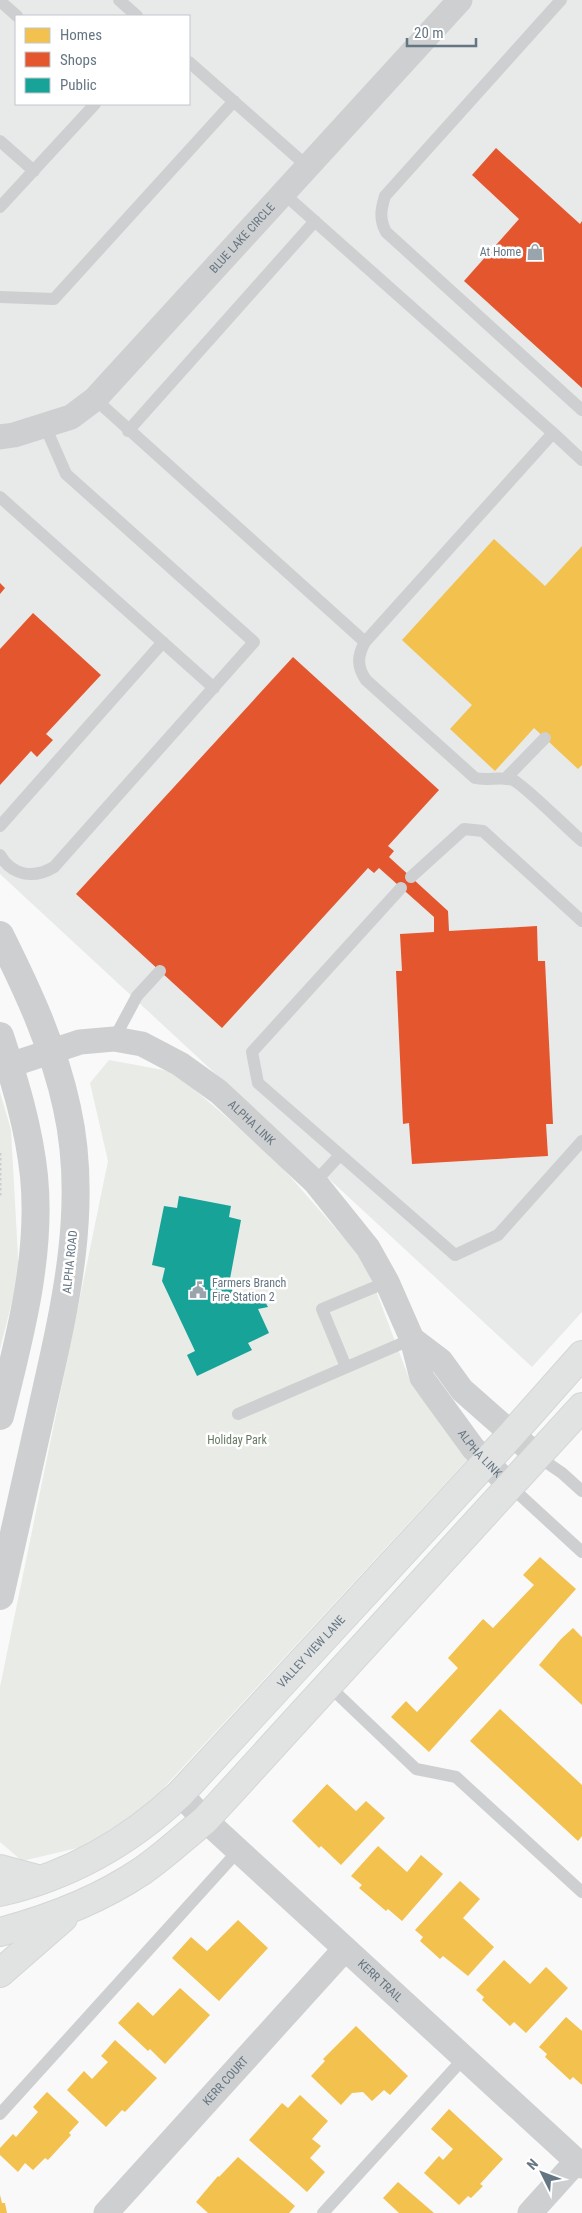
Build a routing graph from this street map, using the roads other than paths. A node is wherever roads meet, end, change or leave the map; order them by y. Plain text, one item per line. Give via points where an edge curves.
1 (119, 0) edge
2 (460, 0) edge
3 (561, 0) edge
4 (0, 1) edge
5 (16, 15) edge
6 (137, 15) edge
7 (190, 63) edge
8 (234, 101) junction
9 (94, 105) edge
10 (0, 141) edge
11 (308, 166) junction
12 (34, 171) junction
13 (284, 193) junction
14 (0, 207) edge
15 (315, 221) junction
16 (0, 297) edge
17 (95, 399) junction
18 (582, 410) edge
19 (45, 426) junction
20 (128, 431) junction
21 (552, 433) junction
22 (0, 437) edge
23 (582, 460) edge
24 (0, 496) edge
25 (163, 642) junction
26 (365, 642) junction
27 (214, 688) junction
28 (545, 738) dead end
29 (506, 779) junction
30 (0, 826) edge
31 (582, 841) edge
32 (0, 855) edge
33 (4, 869) edge
34 (411, 877) dead end
35 (401, 888) dead end
36 (582, 921) edge
37 (0, 935) edge
38 (160, 971) dead end
39 (0, 1036) edge
40 (114, 1039) junction
41 (52, 1051) junction
42 (10, 1065) junction
43 (582, 1140) edge
44 (340, 1155) junction
45 (315, 1182) junction
46 (387, 1282) junction
47 (412, 1338) junction
48 (582, 1355) edge
49 (346, 1367) junction
50 (582, 1407) edge
51 (238, 1414) dead end
52 (0, 1416) edge
53 (512, 1435) junction
54 (537, 1456) junction
55 (487, 1462) junction
56 (510, 1486) junction
57 (582, 1491) edge
58 (582, 1552) edge
59 (0, 1596) edge
60 (329, 1686) junction
61 (180, 1794) junction
62 (205, 1820) junction
63 (238, 1851) junction
64 (0, 1869) edge
65 (41, 1880) junction
66 (0, 1892) edge
67 (582, 1892) edge
68 (82, 1903) junction
69 (0, 1932) edge
70 (345, 1949) junction
71 (0, 1973) edge
72 (464, 2058) junction
73 (0, 2114) edge
74 (579, 2164) edge
75 (106, 2213) edge
76 (323, 2213) edge
77 (530, 2213) edge

1 - 6 lane
2 - 11 street, BLUE LAKE CIRCLE
3 - 18 lane via 385,196 380,211 386,232
4 - 5 lane
7 - 8 lane
8 - 11 lane
8 - 16 lane via 54,299
9 - 12 lane
10 - 12 lane
11 - 13 street, BLUE LAKE CIRCLE
12 - 14 lane
13 - 15 lane
13 - 17 street, BLUE LAKE CIRCLE
15 - 20 lane
15 - 21 lane
17 - 19 street, BLUE LAKE CIRCLE via 71,417
17 - 20 lane
19 - 22 street, BLUE LAKE CIRCLE
19 - 27 lane via 66,474 254,642
20 - 26 lane
21 - 23 lane
21 - 26 lane
24 - 25 lane
25 - 27 lane
25 - 30 lane
26 - 29 lane via 358,657 366,680 475,778 488,781
27 - 33 lane via 54,867 34,875
28 - 29 lane
29 - 31 lane via 515,781
32 - 33 lane
34 - 36 lane via 464,829 483,831
35 - 44 lane via 252,1052 258,1083
37 - 41 street, ALPHA ROAD
38 - 40 lane via 125,1015
39 - 42 street
40 - 41 street, ALPHA LINK via 80,1042
40 - 45 street, ALPHA LINK via 142,1044 180,1064 219,1092
41 - 42 street, ALPHA LINK
41 - 59 street, ALPHA ROAD via 68,1109 75,1164 77,1193 71,1262 64,1309
42 - 52 street via 26,1125 34,1178 34,1223 31,1265 18,1339
43 - 44 lane via 498,1235 455,1255
44 - 45 lane
45 - 46 street, ALPHA LINK via 368,1248
46 - 47 street, ALPHA LINK
46 - 49 lane via 322,1308
47 - 49 lane
47 - 53 street, ALPHA LINK via 441,1361 462,1390
47 - 55 street, ALPHA LINK via 422,1378 467,1441
48 - 53 main road, VALLEY VIEW LANE
49 - 51 lane
50 - 54 main road
53 - 54 street, ALPHA LINK
53 - 55 main road, VALLEY VIEW LANE
54 - 56 main road
54 - 57 lane
55 - 56 street, ALPHA LINK
55 - 61 main road, VALLEY VIEW LANE
56 - 58 lane
56 - 60 main road
60 - 62 main road
60 - 67 lane via 416,1769 456,1777
61 - 62 street, KERR TRAIL
61 - 65 main road, VALLEY VIEW LANE via 155,1817 98,1856
62 - 63 street, KERR TRAIL
62 - 68 main road via 142,1871
63 - 70 street, KERR TRAIL
63 - 73 lane
64 - 65 main road
65 - 66 main road, VALLEY VIEW LANE
68 - 69 main road
68 - 71 main road
70 - 72 street, KERR TRAIL
70 - 75 street, KERR COURT
72 - 74 street, KERR TRAIL
72 - 76 lane
74 - 77 street

